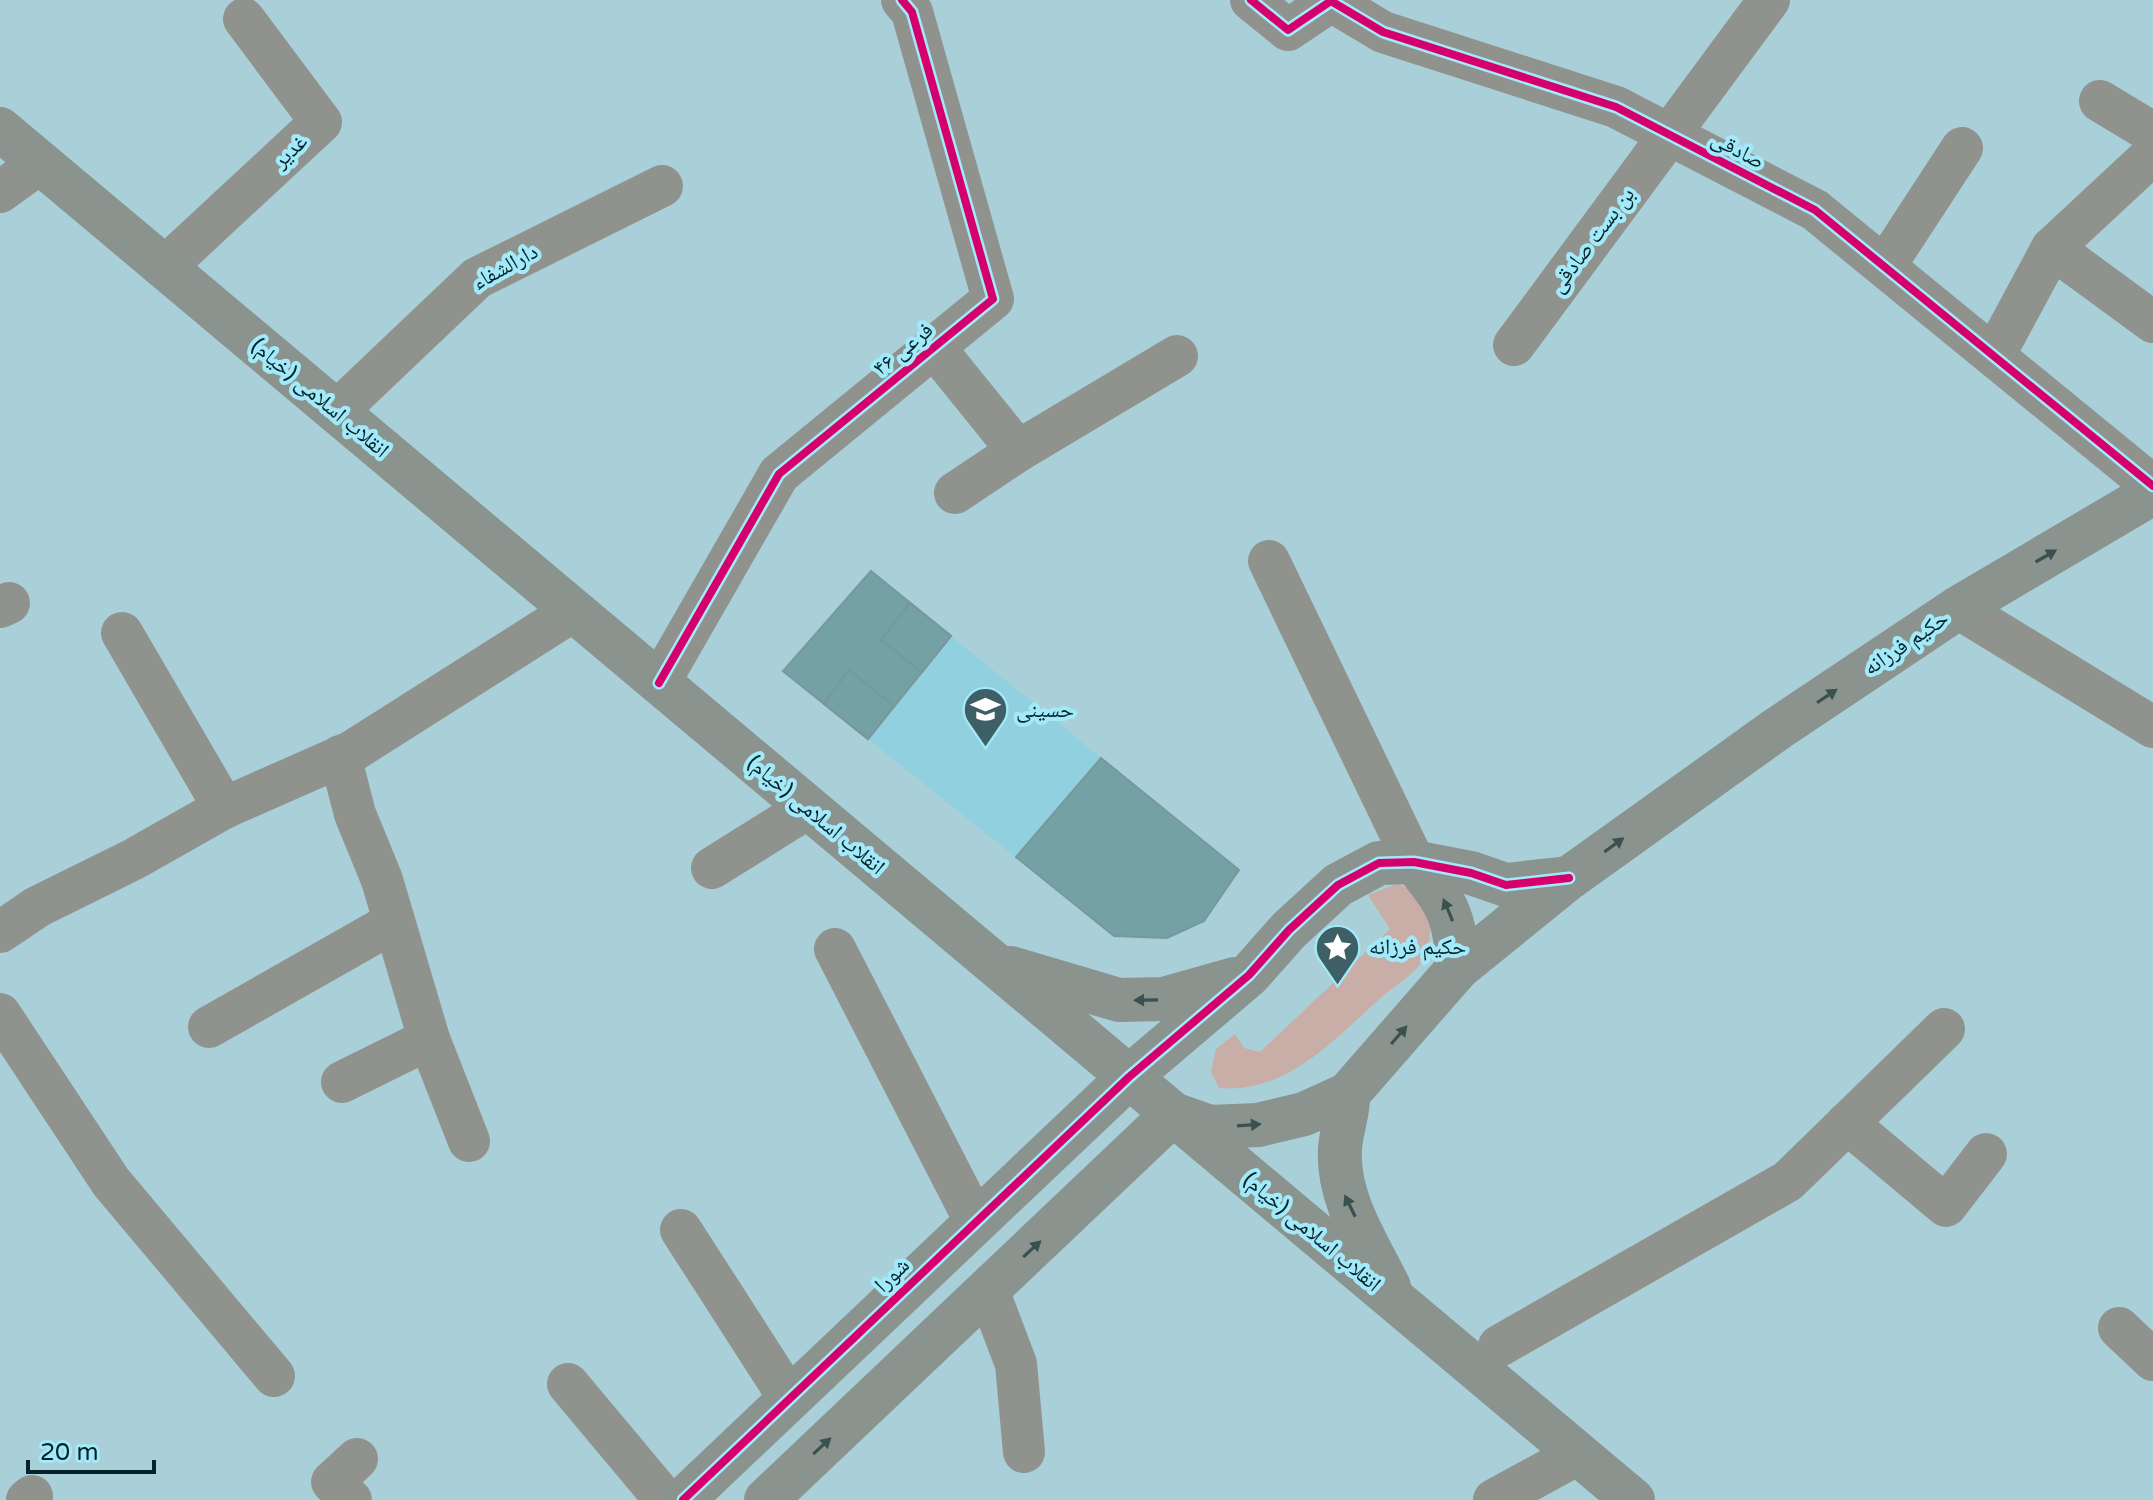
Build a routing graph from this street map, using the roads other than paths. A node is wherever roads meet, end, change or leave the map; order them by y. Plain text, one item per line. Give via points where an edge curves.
1 (902, 0) edge
2 (1251, 0) edge
3 (1769, 0) edge
4 (244, 19) dead end
5 (2100, 101) dead end
6 (0, 129) edge
7 (2153, 133) edge
8 (1670, 135) junction
9 (1962, 148) dead end
10 (2153, 154) edge
11 (40, 163) junction
12 (662, 186) dead end
13 (0, 192) edge
14 (2052, 248) junction
15 (1885, 266) junction
16 (164, 268) junction
17 (2153, 322) edge
18 (1514, 345) dead end
19 (934, 347) junction
20 (1995, 354) junction
21 (1177, 356) dead end
22 (336, 412) junction
23 (1018, 451) junction
24 (2153, 486) edge
25 (955, 493) dead end
26 (2153, 493) edge
27 (1269, 561) dead end
28 (1958, 608) junction
29 (573, 611) junction
30 (122, 633) dead end
31 (659, 683) junction
32 (2153, 727) edge
33 (340, 756) junction
34 (224, 808) junction
35 (808, 808) junction
36 (1414, 862) junction
37 (712, 868) dead end
38 (1569, 878) junction
39 (394, 922) junction
40 (0, 932) edge
41 (835, 949) dead end
42 (993, 963) junction
43 (1458, 968) junction
44 (1249, 975) junction
45 (0, 1014) edge
46 (209, 1027) dead end
47 (1944, 1029) dead end
48 (429, 1039) junction
49 (1129, 1077) junction
50 (342, 1082) dead end
51 (1348, 1094) junction
52 (1173, 1114) junction
53 (1847, 1123) junction
54 (469, 1141) dead end
55 (1986, 1154) dead end
56 (975, 1221) junction
57 (681, 1230) dead end
58 (988, 1290) junction
59 (1396, 1302) junction
60 (2119, 1328) dead end
61 (1499, 1346) dead end
62 (2153, 1360) edge
63 (274, 1376) dead end
64 (568, 1384) dead end
65 (789, 1398) junction
66 (1024, 1452) dead end
67 (1578, 1454) junction
68 (357, 1459) dead end
69 (351, 1500) edge
70 (665, 1500) edge
71 (683, 1500) edge
72 (766, 1500) edge
73 (1494, 1500) edge
74 (1633, 1500) edge

1 - 19 street, فرعی ۴۶ via 912,12 993,299
2 - 8 street, صادقی via 1288,30 1331,1 1383,32 1616,107
3 - 8 street, بن بست صادقی
4 - 16 street, غدیر via 321,122
5 - 7 street
6 - 11 main road, انقلاب اسلامی (خیام)
8 - 15 street, صادقی via 1815,210
8 - 18 street, بن بست صادقی
9 - 15 street
10 - 14 street
11 - 13 street
11 - 16 main road, انقلاب اسلامی (خیام)
12 - 22 street, دارالشفاء via 477,278
14 - 17 street
14 - 20 street
15 - 20 street, صادقی
16 - 22 main road, انقلاب اسلامی (خیام)
19 - 23 street
19 - 31 street, فرعی ۴۶ via 779,474
20 - 24 street, صادقی
21 - 23 street
22 - 29 main road, انقلاب اسلامی (خیام)
23 - 25 street
28 -> 26 main road, حکیم فرزانه
27 - 36 street
28 - 32 street
38 -> 28 main road, حکیم فرزانه
29 - 31 main road, انقلاب اسلامی (خیام)
29 - 33 street
30 - 34 street
31 - 35 main road, انقلاب اسلامی (خیام)
33 - 34 street
33 - 39 street
34 - 40 street
35 - 37 street
35 - 42 main road, انقلاب اسلامی (خیام)
36 - 38 main road, شورا via 1506,885
43 -> 36 main road via 1456,931 1446,902
36 - 44 main road, شورا via 1379,863 1338,885
38 - 43 main road, حکیم فرزانه
39 - 46 street
39 - 48 street
41 - 56 street
44 -> 42 main road via 1164,999 1119,1000
42 - 49 main road, انقلاب اسلامی (خیام)
51 -> 43 main road, حکیم فرزانه
44 - 49 main road, شورا
45 - 63 street via 111,1182
47 - 53 street
48 - 50 street
48 - 54 street
49 - 52 main road, انقلاب اسلامی (خیام)
49 - 56 main road, شورا
52 -> 51 main road via 1210,1127 1258,1125 1304,1114
59 -> 51 main road via 1343,1192 1340,1147
58 -> 52 main road
52 - 59 main road, انقلاب اسلامی (خیام)
53 - 55 street via 1946,1206
53 - 61 street via 1788,1181
56 - 65 main road, شورا
57 - 65 street
58 - 66 street via 1016,1364
72 -> 58 main road
59 - 67 main road, انقلاب اسلامی (خیام)
60 - 62 street
64 - 70 street
65 - 71 main road, شورا
67 - 73 street
67 - 74 main road, انقلاب اسلامی (خیام)
68 - 69 street via 332,1482

